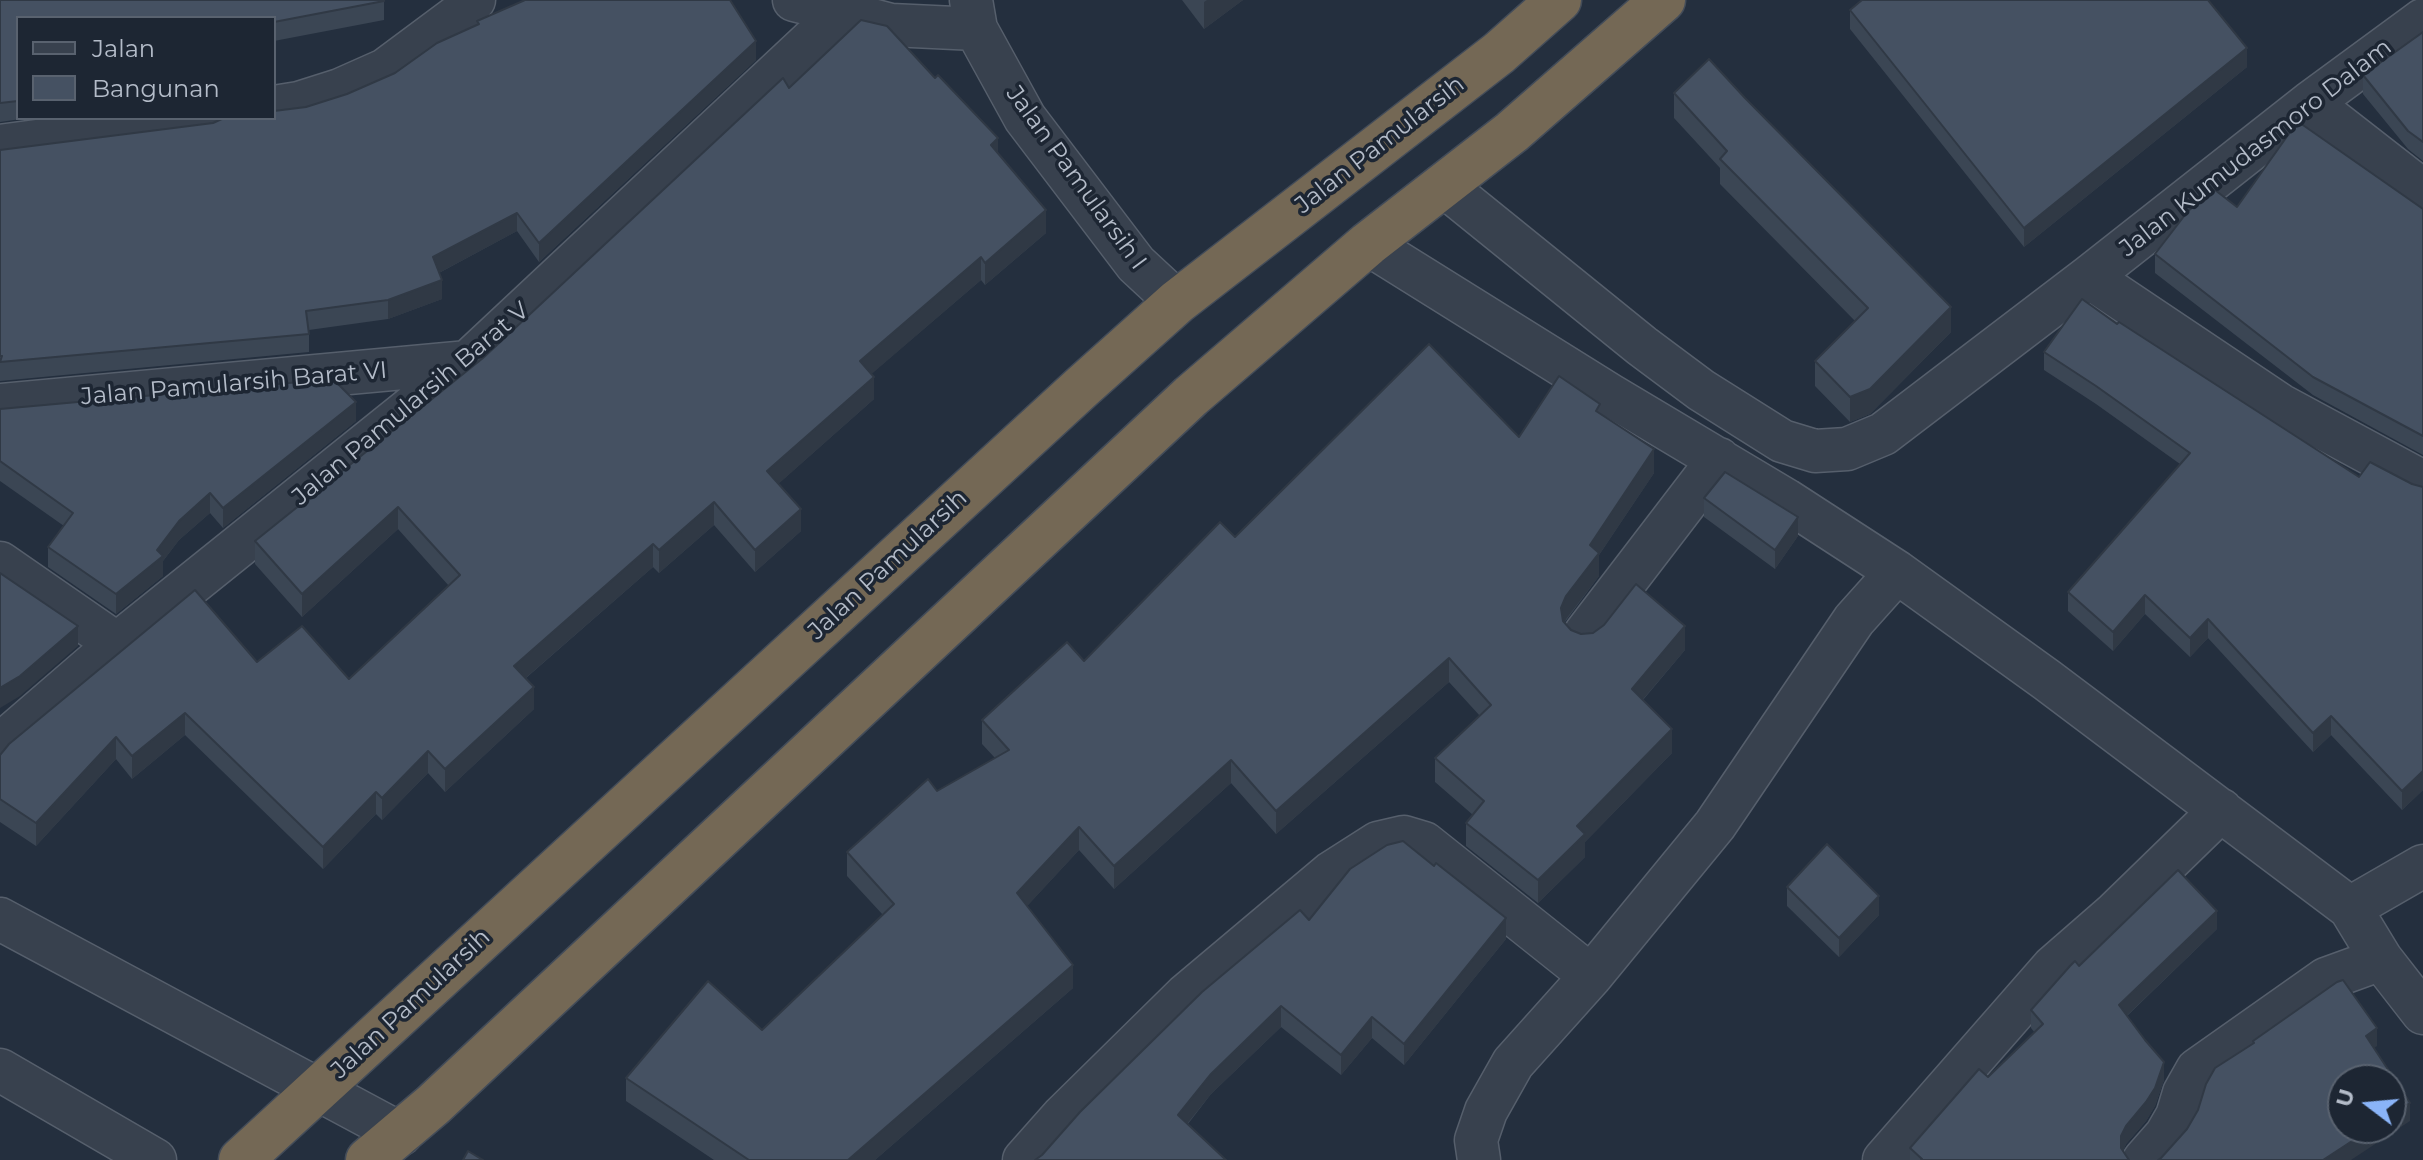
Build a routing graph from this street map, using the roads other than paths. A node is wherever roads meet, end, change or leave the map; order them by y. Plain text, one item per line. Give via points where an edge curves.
1 (474, 0) edge
2 (794, 0) edge
3 (1559, 0) edge
4 (1663, 0) edge
5 (841, 13) junction
6 (974, 15) edge
7 (2423, 20) edge
8 (2310, 103) junction
9 (276, 107) edge
10 (195, 120) edge
11 (0, 146) edge
12 (1443, 185) junction
13 (2423, 191) edge
14 (1368, 244) junction
15 (2089, 277) junction
16 (1177, 302) junction
17 (468, 362) junction
18 (0, 405) edge
19 (1719, 459) junction
20 (2423, 482) edge
21 (0, 563) edge
22 (1897, 572) junction
23 (1585, 634) edge
24 (117, 644) junction
25 (0, 745) edge
26 (2221, 810) junction
27 (2423, 866) edge
28 (2350, 908) junction
29 (0, 919) edge
30 (2381, 959) junction
31 (1591, 976) junction
32 (2423, 1013) edge
33 (0, 1070) edge
34 (319, 1088) junction
35 (384, 1147) edge
36 (155, 1160) edge
37 (241, 1160) edge
38 (1024, 1160) edge
39 (1479, 1160) edge
40 (1884, 1160) edge
41 (2144, 1160) edge

1 - 9 street via 385,70 340,90
2 - 5 street
3 - 16 highway, Jalan Pamularsih via 1499,53
4 - 12 highway
5 - 6 street via 891,25
5 - 17 street, Jalan Pamularsih Barat V
6 - 16 street, Jalan Pamularsih I via 1025,118 1136,264
7 - 8 street, Jalan Kumudasmoro Dalam
8 - 13 street
8 - 15 street, Jalan Kumudasmoro Dalam
10 - 11 street
12 - 14 highway
12 - 15 street, Jalan Kumudasmoro Dalam via 1701,390 1782,441 1815,451 1847,449 1883,434
14 - 19 street
14 - 35 highway via 1191,396
15 - 20 street via 2280,405
16 - 34 highway, Jalan Pamularsih
17 - 18 street, Jalan Pamularsih Barat VI
17 - 24 street, Jalan Pamularsih Barat V
19 - 22 street
19 - 23 street
21 - 24 street
22 - 26 street
22 - 31 street via 1854,620 1715,825
24 - 25 street, Jalan Pamularsih Barat V
26 - 28 street
26 - 40 street via 2053,967
27 - 28 street
28 - 30 street
29 - 34 street
30 - 32 street
30 - 41 street via 2326,979 2197,1070 2166,1135
31 - 38 street via 1424,843 1404,837 1378,843 1331,873 1186,995
31 - 39 street via 1513,1063 1486,1111 1476,1140
33 - 36 street
34 - 35 street
34 - 37 highway, Jalan Pamularsih

